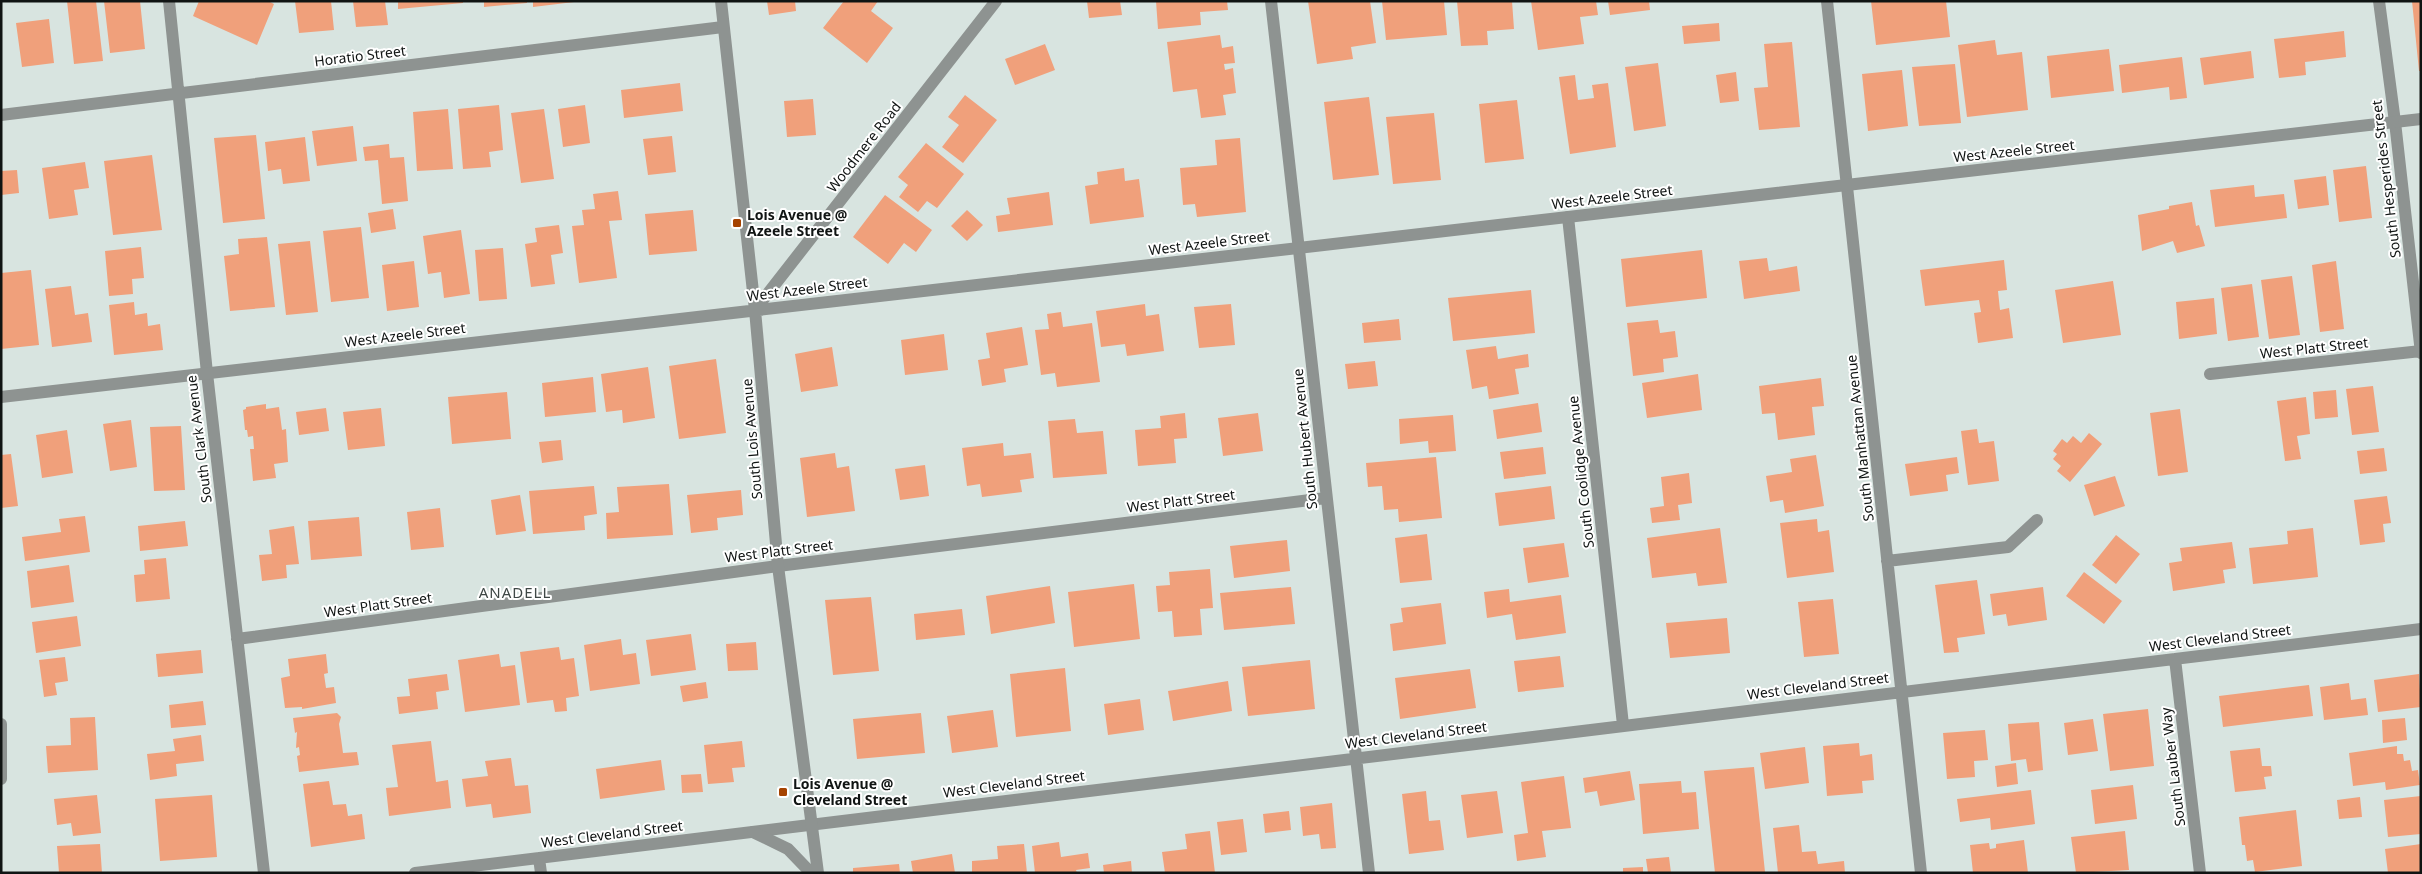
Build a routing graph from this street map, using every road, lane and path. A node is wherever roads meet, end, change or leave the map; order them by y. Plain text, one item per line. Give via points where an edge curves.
1 (169, 1) edge
2 (721, 1) edge
3 (996, 1) edge
4 (1271, 1) edge
5 (1827, 1) edge
6 (2379, 1) edge
7 (723, 27) junction
8 (178, 93) junction
9 (1, 115) edge
10 (2421, 119) edge
11 (2395, 122) junction
12 (1848, 185) junction
13 (1568, 217) junction
14 (1300, 248) junction
15 (755, 310) junction
16 (2421, 352) edge
17 (207, 373) junction
18 (2210, 374) dead end
19 (1, 397) edge
20 (1326, 498) junction
21 (2037, 520) dead end
22 (1888, 561) junction
23 (778, 566) junction
24 (2421, 629) edge
25 (237, 639) junction
26 (2175, 659) junction
27 (1901, 692) junction
28 (1, 724) edge
29 (1623, 725) junction
30 (1356, 757) junction
31 (1, 779) edge
32 (812, 824) junction
33 (753, 832) junction
34 (539, 858) junction
35 (264, 873) edge
36 (415, 873) edge
37 (541, 873) edge
38 (811, 873) edge
39 (818, 873) edge
40 (1369, 873) edge
41 (1920, 873) edge
42 (2200, 873) edge

1 - 8 street, South Clark Avenue
2 - 7 street, South Lois Avenue
3 - 15 street, Woodmere Road
4 - 14 street, South Hubert Avenue
5 - 12 street, South Manhattan Avenue
6 - 11 street, South Hesperides Street
7 - 8 street, Horatio Street
7 - 15 street, South Lois Avenue
8 - 9 street, Horatio Street
8 - 17 street, South Clark Avenue
10 - 11 street, West Azeele Street
11 - 12 street, West Azeele Street
11 - 16 street, South Hesperides Street
12 - 13 street, West Azeele Street
12 - 22 street, South Manhattan Avenue
13 - 14 street, West Azeele Street
13 - 29 street, South Coolidge Avenue
14 - 15 street, West Azeele Street
14 - 20 street, South Hubert Avenue
15 - 17 street, West Azeele Street
15 - 23 street, South Lois Avenue
16 - 18 street, West Platt Street
17 - 19 street, West Azeele Street
17 - 25 street, South Clark Avenue
20 - 23 street, West Platt Street
20 - 30 street, South Hubert Avenue
21 - 22 street via 2008,546
22 - 27 street, South Manhattan Avenue
23 - 25 street, West Platt Street
23 - 32 street, South Lois Avenue
24 - 26 street, West Cleveland Street
25 - 35 street, South Clark Avenue
26 - 27 street, West Cleveland Street
26 - 42 street, South Lauber Way
27 - 29 street, West Cleveland Street
27 - 41 street, South Manhattan Avenue
28 - 31 street
29 - 30 street, West Cleveland Street
30 - 32 street, West Cleveland Street
30 - 40 street, South Hubert Avenue
32 - 33 street, West Cleveland Street
32 - 39 street, South Lois Avenue
33 - 34 street, West Cleveland Street
33 - 38 street via 788,849
34 - 36 street, West Cleveland Street
34 - 37 street

